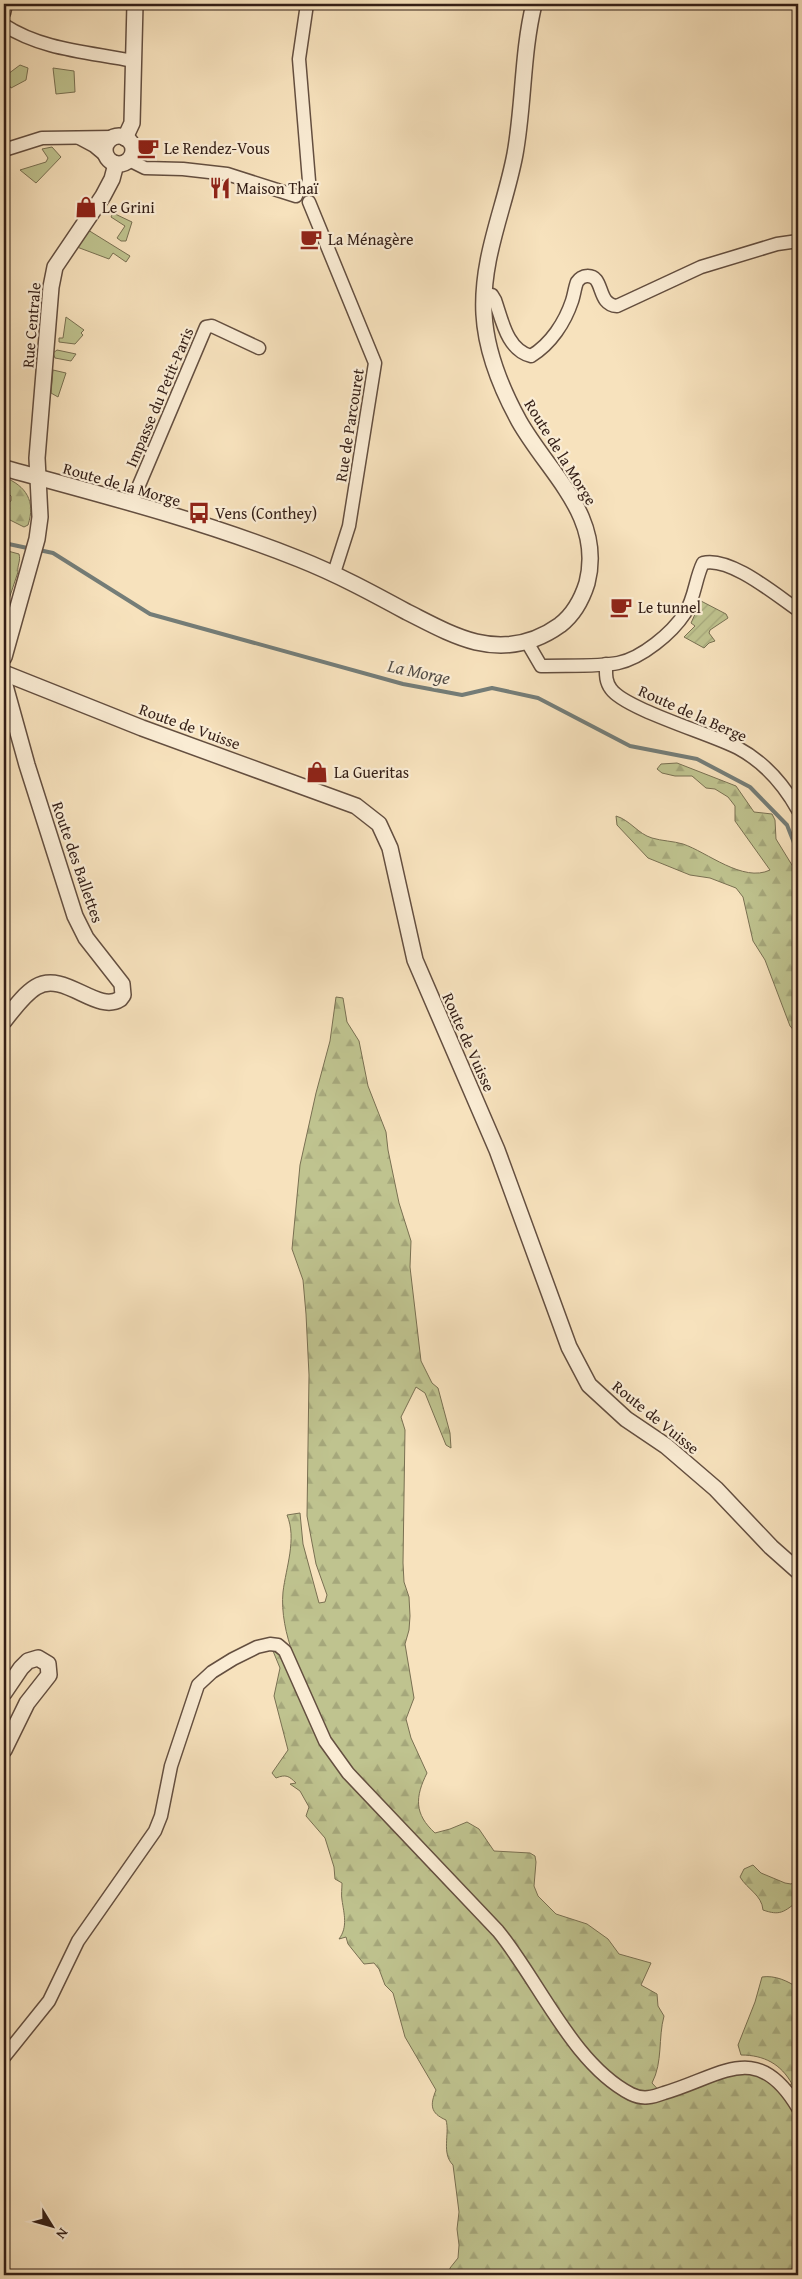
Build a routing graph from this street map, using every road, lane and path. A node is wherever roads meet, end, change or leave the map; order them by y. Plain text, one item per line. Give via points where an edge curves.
1 (6, 4) edge
2 (135, 4) edge
3 (307, 4) edge
4 (534, 4) edge
5 (4, 12) edge
6 (4, 25) edge
7 (132, 61) junction
8 (76, 137) junction
9 (120, 137) junction
10 (4, 150) edge
11 (117, 160) junction
12 (307, 186) junction
13 (296, 196) junction
14 (309, 202) junction
15 (798, 241) edge
16 (484, 294) junction
17 (259, 348) dead end
18 (4, 468) edge
19 (37, 477) junction
20 (131, 504) junction
21 (334, 573) junction
22 (798, 610) edge
23 (527, 642) junction
24 (4, 658) edge
25 (606, 664) junction
26 (4, 673) edge
27 (4, 682) edge
28 (798, 810) edge
29 (4, 1021) edge
30 (798, 1571) edge
31 (4, 1693) edge
32 (4, 1750) edge
33 (4, 2057) edge
34 (798, 2108) edge

1 - 5 street
2 - 7 street, Rue Centrale
3 - 12 street via 299,59
4 - 16 street, Route de la Morge via 516,150 488,256
6 - 7 street via 48,46
7 - 9 street, Rue Centrale via 132,123
8 - 9 street
8 - 10 street via 42,138
8 - 11 street
9 - 11 street, Rue Centrale via 105,146
9 - 11 street, Rue Centrale via 132,148 132,154
11 - 13 street via 146,168 228,174
11 - 19 street, Rue Centrale via 103,196 55,268
12 - 13 street via 299,188
12 - 14 street via 313,195
13 - 14 street via 300,203
14 - 21 street, Rue de Parcouret via 375,363 349,526
15 - 16 street via 777,244 701,267 617,306 606,303 597,281 586,276 576,284 565,318 544,346 531,356 509,340 495,300 492,295
16 - 23 street, Route de la Morge via 487,338 497,376 521,424 577,507 591,545 591,567 576,607 559,625
17 - 20 street, Impasse du Petit-Paris via 212,326 206,327
18 - 19 street, Route de la Morge
19 - 20 street, Route de la Morge
19 - 24 street, Rue Centrale via 40,517 37,539
20 - 21 street, Route de la Morge via 230,533
21 - 23 street, Route de la Morge via 460,636 493,644
22 - 25 street via 726,564 703,563 686,613 674,628 643,652 618,663
23 - 25 street via 540,666
25 - 28 street, Route de la Berge via 608,684 618,696 752,757 778,781
26 - 30 street, Route de Vuisse via 142,728 356,806 379,824 390,848 415,960 497,1150 569,1347 589,1385 716,1489
27 - 29 street, Route des Ballettes via 75,916 86,938 117,976 123,989 120,999 109,1003 69,987 44,984 30,992
31 - 32 street via 28,1661 38,1658 48,1664 49,1675 27,1703
33 - 34 street via 49,2000 78,1941 155,1831 171,1766 198,1685 233,1659 270,1644 285,1651 325,1741 348,1773 498,1931 521,1959 564,2028 597,2068 631,2094 645,2098 726,2070 754,2069 778,2080

